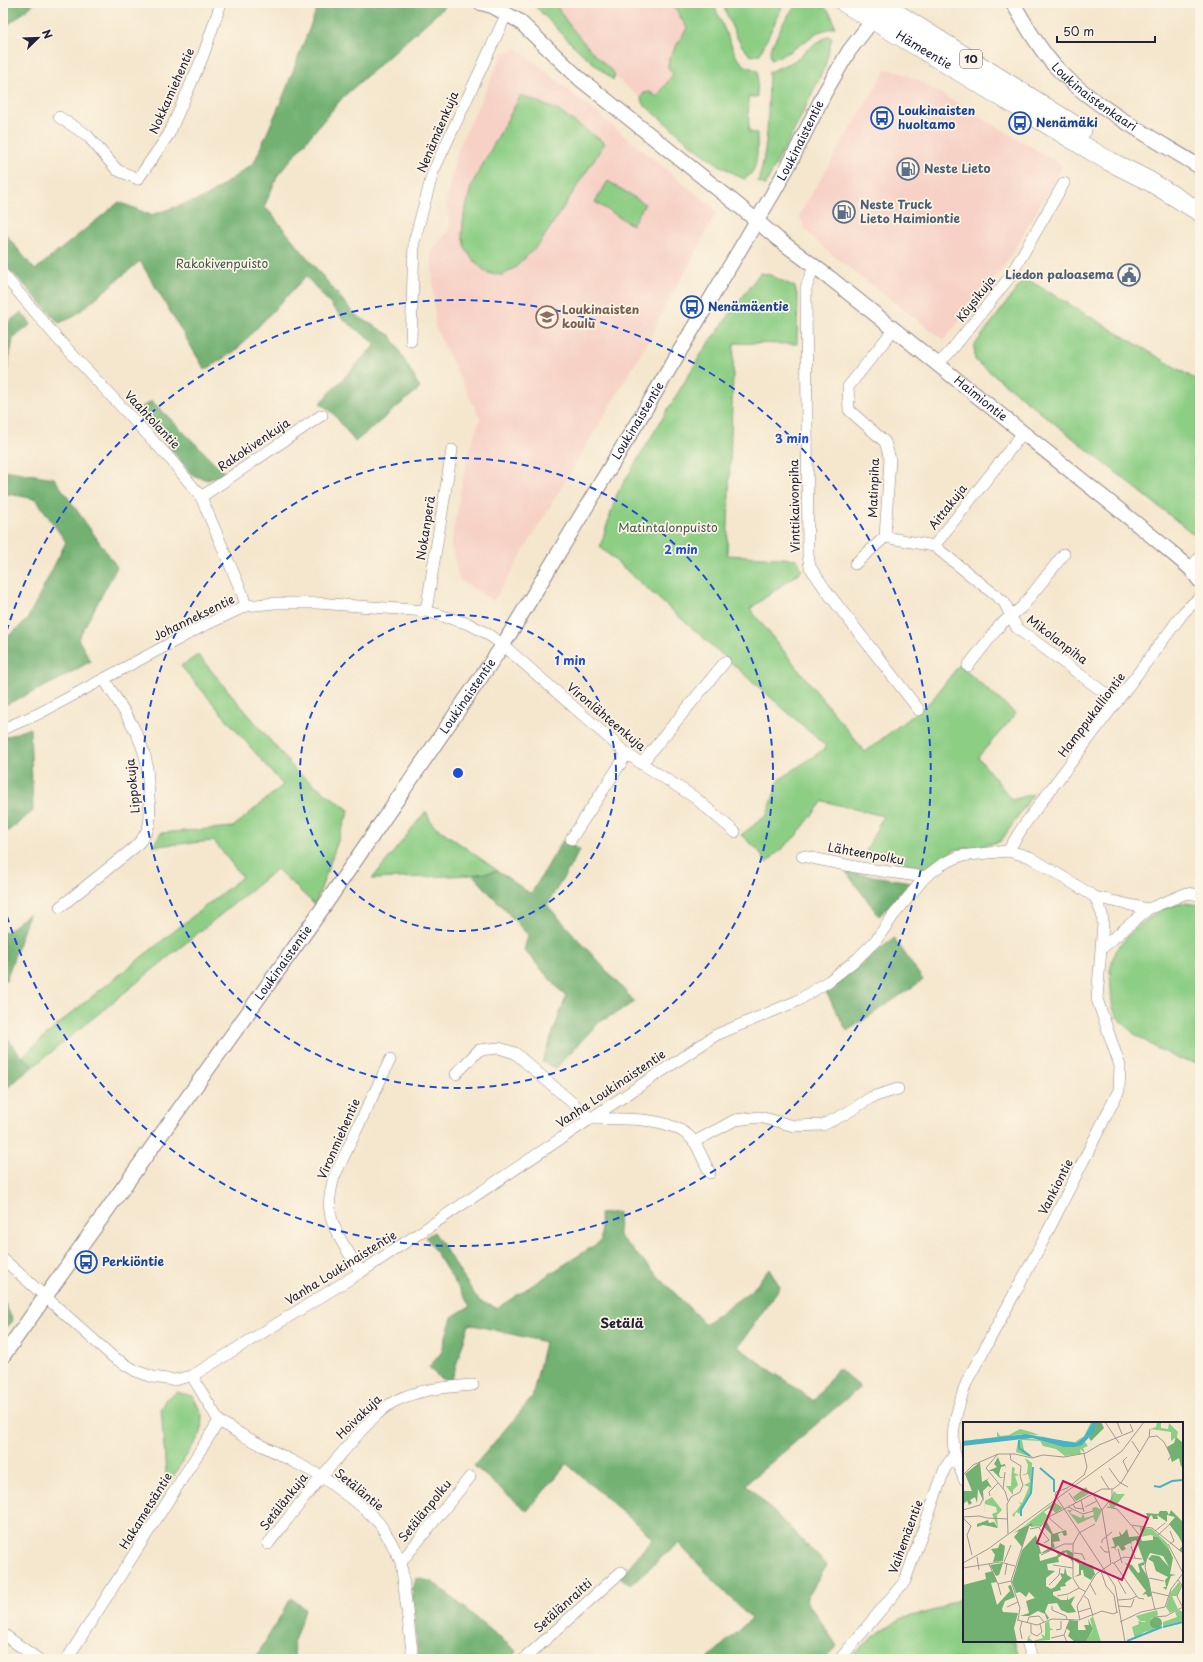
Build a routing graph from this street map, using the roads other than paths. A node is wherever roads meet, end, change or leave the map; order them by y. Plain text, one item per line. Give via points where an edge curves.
1 (221, 3) edge
2 (482, 3) edge
3 (844, 3) edge
4 (1013, 3) edge
5 (880, 8) edge
6 (506, 13) junction
7 (59, 117) dead end
8 (1200, 167) edge
9 (1064, 184) dead end
10 (1200, 212) edge
11 (756, 221) junction
12 (814, 266) junction
13 (3, 274) edge
14 (894, 329) junction
15 (411, 341) dead end
16 (938, 364) junction
17 (322, 415) dead end
18 (1023, 433) junction
19 (452, 450) dead end
20 (201, 498) junction
21 (885, 537) junction
22 (934, 546) junction
23 (1064, 554) dead end
24 (1200, 557) edge
25 (855, 564) dead end
26 (1190, 568) junction
27 (1200, 581) edge
28 (1200, 597) edge
29 (246, 606) junction
30 (426, 611) junction
31 (1010, 615) junction
32 (503, 645) junction
33 (725, 662) dead end
34 (968, 666) dead end
35 (104, 679) junction
36 (1117, 702) junction
37 (919, 710) dead end
38 (3, 729) edge
39 (626, 754) junction
40 (641, 764) junction
41 (735, 832) dead end
42 (571, 840) dead end
43 (1008, 851) junction
44 (802, 856) dead end
45 (925, 877) junction
46 (1200, 895) edge
47 (1095, 897) junction
48 (60, 907) dead end
49 (1148, 909) junction
50 (1102, 948) junction
51 (390, 1060) dead end
52 (456, 1074) dead end
53 (898, 1090) dead end
54 (591, 1119) junction
55 (694, 1142) junction
56 (710, 1173) dead end
57 (3, 1260) edge
58 (361, 1272) junction
59 (45, 1297) junction
60 (3, 1356) edge
61 (192, 1376) junction
62 (473, 1385) dead end
63 (218, 1421) junction
64 (955, 1454) junction
65 (321, 1476) junction
66 (963, 1476) edge
67 (470, 1477) dead end
68 (268, 1544) dead end
69 (401, 1562) junction
70 (621, 1572) dead end
71 (3, 1634) edge
72 (1027, 1642) edge
73 (38, 1659) edge
74 (68, 1659) edge
75 (413, 1659) edge
76 (524, 1659) edge
77 (840, 1659) edge
78 (1032, 1659) edge

1 - 7 street, Nokkamiehentie via 203,56 169,134 138,179 117,170 87,135
2 - 6 street
3 - 5 highway, Hämeentie / 10
4 - 8 street, Loukinaistenkaari via 1037,44 1077,86 1118,116
5 - 10 highway, Hämeentie / 10 via 1077,126 1116,152 1149,181
5 - 11 street, Loukinaistentie via 849,51 825,92 791,161
6 - 11 street via 519,21 580,79
6 - 15 street, Nenämäenkuja via 433,172 414,242
9 - 16 street, Köysikuja via 1009,278
11 - 12 street, Haimiontie
11 - 32 street, Loukinaistentie
12 - 14 street, Haimiontie
12 - 37 street, Vinttikaivonpiha via 806,288 810,567
13 - 20 street, Vaahtolantie via 57,338 172,461
14 - 16 street, Haimiontie
14 - 21 street, Matinpiha via 848,387 849,410 884,442 890,459
16 - 18 street, Haimiontie
17 - 20 street, Rakokivenkuja
18 - 22 street, Aittakuja
18 - 26 street, Haimiontie
19 - 30 street, Nokanperä
20 - 29 street, Vaahtolantie
21 - 22 street, Aittakuja
21 - 25 street
22 - 31 street, Mikolanpiha via 1004,602
23 - 31 street via 1022,607
24 - 26 street
26 - 27 street, Haimiontie
28 - 36 street, Hamppukalliontie via 1184,612
29 - 30 street, Johanneksentie via 317,603
29 - 35 street, Johanneksentie
30 - 32 street, Johanneksentie via 470,624
31 - 34 street
31 - 36 street, Mikolanpiha via 1017,628
32 - 39 street, Vironlähteenkuja
32 - 59 street, Loukinaistentie via 322,909
33 - 40 street
35 - 38 street, Johanneksentie via 38,714
35 - 48 street, Lippokuja via 142,746 147,773 149,824 145,837 135,847
36 - 43 street, Hamppukalliontie via 1024,825
39 - 40 street, Vironlähteenkuja
39 - 42 street
40 - 41 street, Vironlähteenkuja via 694,797
43 - 45 street, Vanha Loukinaistentie via 960,856 941,865
43 - 47 street, Vanha Loukinaistentie via 1030,857
44 - 45 street, Lähteenpolku
45 - 54 street, Vanha Loukinaistentie via 876,940 829,981 797,1001 716,1035
46 - 49 street via 1187,893
47 - 49 street, Vanha Loukinaistentie
47 - 50 street, Vankiontie via 1102,914
49 - 50 street
50 - 64 street, Vankiontie via 1098,999 1120,1066 1119,1090 1043,1241 967,1381 954,1428
51 - 58 street, Vironmiehentie via 334,1177 330,1194 330,1211 334,1227
52 - 54 street via 480,1050 499,1048 515,1053
53 - 55 street via 872,1097 823,1125 794,1126 760,1117 735,1120
54 - 55 street via 646,1120 663,1123 679,1130
54 - 58 street, Vanha Loukinaistentie
55 - 56 street
57 - 59 street
58 - 61 street, Vanha Loukinaistentie
59 - 60 street, Loukinaistentie
59 - 61 street, Vanha Loukinaistentie via 113,1357 136,1371 174,1380
61 - 63 street
62 - 65 street, Hoivakuja via 437,1388 414,1393 393,1402 366,1425
63 - 65 street, Setäläntie
63 - 74 street, Hakametsäntie
64 - 66 street, Vankiontie
64 - 77 street, Vaihemäentie via 945,1468 905,1581
65 - 68 street, Setälänkuja
65 - 69 street, Setäläntie via 365,1509 379,1523
67 - 69 street, Setälänpolku
69 - 75 street, Setäläntie
70 - 76 street, Setälänraitti
71 - 73 street
72 - 78 street

